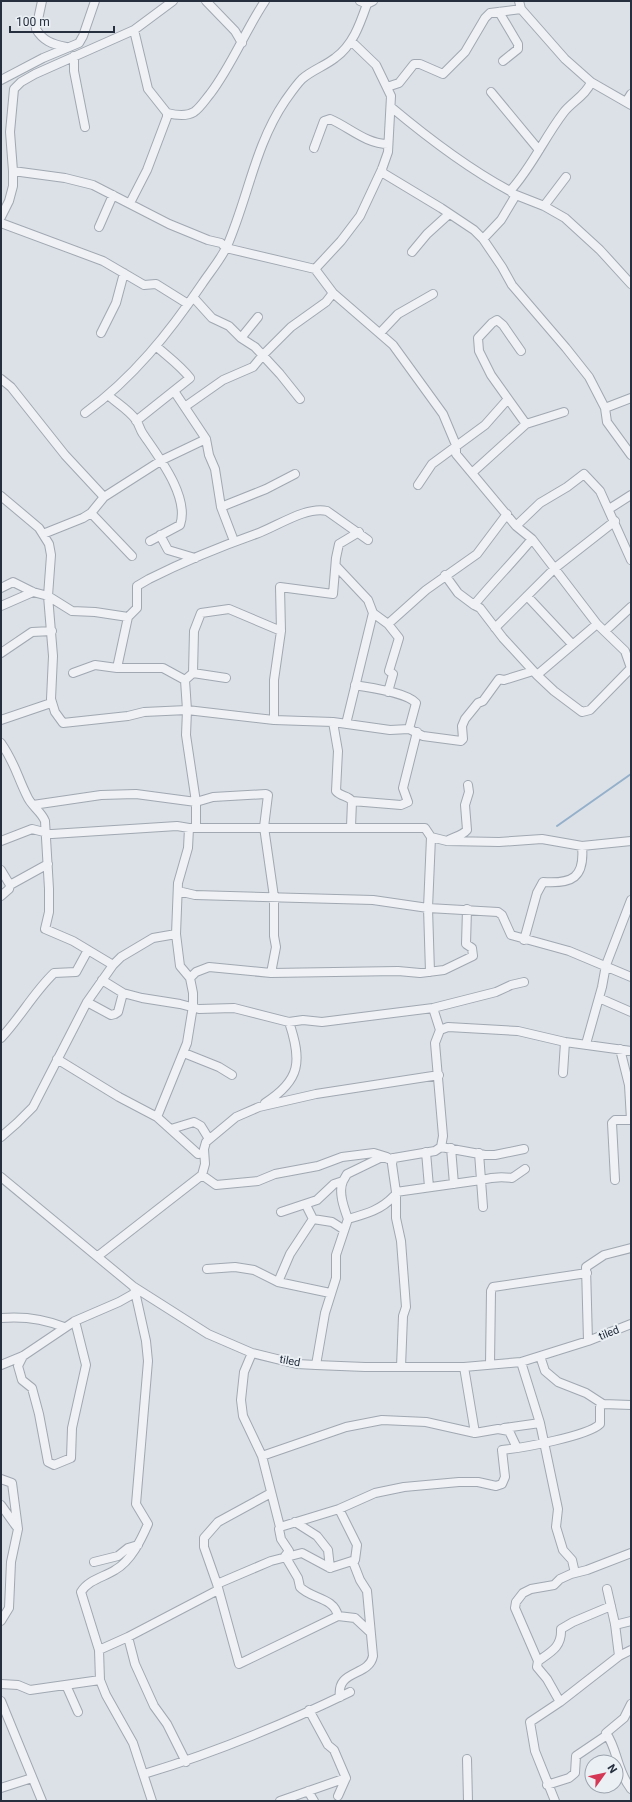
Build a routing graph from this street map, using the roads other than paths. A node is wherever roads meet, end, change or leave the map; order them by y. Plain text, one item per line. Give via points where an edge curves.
1 (42, 1) edge
2 (95, 1) edge
3 (173, 1) edge
4 (206, 1) edge
5 (265, 1) edge
6 (366, 2) edge
7 (520, 5) edge
8 (499, 12) junction
9 (134, 30) junction
10 (352, 41) junction
11 (242, 43) junction
12 (66, 48) junction
13 (74, 56) junction
14 (503, 61) dead end
15 (1, 80) edge
16 (591, 82) junction
17 (387, 87) junction
18 (491, 92) dead end
19 (631, 94) edge
20 (628, 104) edge
21 (391, 107) junction
22 (167, 113) junction
23 (85, 127) dead end
24 (388, 144) junction
25 (314, 148) dead end
26 (539, 150) junction
27 (382, 169) junction
28 (13, 171) junction
29 (566, 177) dead end
30 (513, 193) junction
31 (113, 195) junction
32 (130, 203) junction
33 (544, 206) junction
34 (449, 214) junction
35 (1, 217) edge
36 (1, 223) edge
37 (98, 227) dead end
38 (483, 239) junction
39 (226, 248) junction
40 (412, 252) dead end
41 (315, 269) junction
42 (124, 273) junction
43 (631, 284) edge
44 (333, 293) junction
45 (433, 294) dead end
46 (193, 296) junction
47 (188, 304) junction
48 (258, 317) dead end
49 (101, 333) dead end
50 (380, 333) junction
51 (241, 338) junction
52 (156, 346) junction
53 (520, 351) dead end
54 (262, 355) junction
55 (1, 379) edge
56 (174, 391) junction
57 (109, 396) junction
58 (631, 398) edge
59 (300, 399) dead end
60 (508, 399) junction
61 (186, 406) junction
62 (605, 408) junction
63 (564, 412) dead end
64 (85, 413) dead end
65 (136, 420) junction
66 (526, 424) junction
67 (206, 440) junction
68 (456, 445) junction
69 (631, 456) edge
70 (162, 460) junction
71 (472, 472) junction
72 (295, 474) dead end
73 (418, 485) dead end
74 (631, 495) edge
75 (1, 496) edge
76 (104, 498) junction
77 (222, 507) junction
78 (609, 509) junction
79 (91, 513) junction
80 (507, 514) junction
81 (615, 522) junction
82 (516, 526) junction
83 (359, 532) junction
84 (43, 534) junction
85 (160, 535) junction
86 (532, 539) junction
87 (368, 540) dead end
88 (150, 541) dead end
89 (234, 541) junction
90 (132, 556) dead end
91 (195, 558) junction
92 (631, 560) edge
93 (336, 566) junction
94 (555, 568) junction
95 (445, 575) junction
96 (1, 588) edge
97 (33, 592) junction
98 (48, 596) junction
99 (527, 596) junction
100 (474, 605) junction
101 (1, 606) edge
102 (631, 607) edge
103 (373, 613) junction
104 (128, 617) junction
105 (388, 624) junction
106 (597, 624) junction
107 (495, 628) junction
108 (52, 631) junction
109 (281, 631) junction
110 (605, 631) junction
111 (572, 644) junction
112 (1, 653) edge
113 (117, 668) junction
114 (631, 668) edge
115 (73, 673) dead end
116 (193, 673) junction
117 (535, 673) junction
118 (226, 678) dead end
119 (185, 680) junction
120 (355, 686) junction
121 (388, 692) junction
122 (51, 704) junction
123 (187, 710) junction
124 (1, 720) edge
125 (274, 720) junction
126 (333, 722) junction
127 (346, 724) junction
128 (413, 731) junction
129 (1, 743) edge
130 (468, 785) dead end
131 (352, 801) junction
132 (196, 802) junction
133 (33, 806) junction
134 (264, 827) junction
135 (351, 827) junction
136 (192, 828) junction
137 (49, 833) junction
138 (431, 837) junction
139 (1, 841) edge
140 (447, 841) junction
141 (631, 841) edge
142 (582, 846) junction
143 (48, 864) junction
144 (1, 870) edge
145 (10, 885) junction
146 (178, 891) junction
147 (1, 896) edge
148 (274, 896) junction
149 (631, 900) edge
150 (428, 908) junction
151 (467, 909) junction
152 (176, 934) junction
153 (524, 940) junction
154 (88, 950) junction
155 (103, 960) junction
156 (113, 965) junction
157 (606, 965) junction
158 (430, 972) junction
159 (271, 973) junction
160 (192, 976) junction
161 (631, 976) edge
162 (104, 978) junction
163 (524, 982) dead end
164 (123, 992) junction
165 (599, 998) junction
166 (87, 1002) junction
167 (193, 1006) junction
168 (433, 1008) junction
169 (631, 1012) edge
170 (290, 1022) junction
171 (440, 1030) junction
172 (1, 1038) edge
173 (565, 1042) junction
174 (586, 1044) junction
175 (620, 1050) junction
176 (631, 1051) edge
177 (184, 1053) junction
178 (57, 1059) junction
179 (563, 1073) dead end
180 (232, 1075) dead end
181 (439, 1075) junction
182 (259, 1107) junction
183 (157, 1117) junction
184 (631, 1120) edge
185 (171, 1128) junction
186 (1, 1136) edge
187 (209, 1139) junction
188 (441, 1147) junction
189 (451, 1148) junction
190 (524, 1149) dead end
191 (426, 1152) junction
192 (204, 1153) junction
193 (479, 1153) junction
194 (391, 1158) junction
195 (525, 1169) dead end
196 (202, 1175) junction
197 (1, 1177) edge
198 (481, 1180) junction
199 (615, 1180) dead end
200 (343, 1181) junction
201 (454, 1184) junction
202 (429, 1187) junction
203 (395, 1194) junction
204 (306, 1205) junction
205 (483, 1207) dead end
206 (281, 1212) dead end
207 (313, 1219) junction
208 (348, 1219) junction
209 (344, 1229) junction
210 (631, 1248) edge
211 (98, 1256) junction
212 (208, 1268) dead end
213 (587, 1273) junction
214 (278, 1282) junction
215 (134, 1290) junction
216 (330, 1293) junction
217 (1, 1318) edge
218 (75, 1320) junction
219 (631, 1324) edge
220 (64, 1327) junction
221 (588, 1341) junction
222 (252, 1353) junction
223 (23, 1356) junction
224 (540, 1356) junction
225 (521, 1362) junction
226 (490, 1364) junction
227 (1, 1365) edge
228 (316, 1365) junction
229 (401, 1367) junction
230 (464, 1367) junction
231 (603, 1404) junction
232 (631, 1405) edge
233 (540, 1423) junction
234 (498, 1429) junction
235 (475, 1433) junction
236 (544, 1442) junction
237 (517, 1448) junction
238 (262, 1456) junction
239 (1, 1479) edge
240 (271, 1493) junction
241 (1, 1505) edge
242 (339, 1509) junction
243 (295, 1522) junction
244 (280, 1527) junction
245 (18, 1529) junction
246 (139, 1545) junction
247 (631, 1553) edge
248 (285, 1556) junction
249 (94, 1562) dead end
250 (353, 1562) junction
251 (330, 1568) junction
252 (575, 1573) junction
253 (217, 1586) junction
254 (607, 1589) dead end
255 (611, 1606) junction
256 (338, 1616) junction
257 (1, 1621) edge
258 (631, 1621) edge
259 (615, 1625) junction
260 (370, 1632) junction
261 (128, 1637) junction
262 (99, 1650) junction
263 (631, 1650) edge
264 (619, 1656) junction
265 (538, 1661) junction
266 (100, 1680) junction
267 (1, 1684) edge
268 (66, 1685) junction
269 (350, 1692) dead end
270 (340, 1697) junction
271 (1, 1701) edge
272 (560, 1702) junction
273 (631, 1704) edge
274 (309, 1710) junction
275 (78, 1712) dead end
276 (606, 1733) junction
277 (467, 1759) dead end
278 (186, 1762) junction
279 (144, 1774) junction
280 (32, 1778) junction
281 (346, 1778) junction
282 (547, 1785) junction
283 (1, 1788) edge
284 (631, 1789) edge
285 (308, 1791) junction
286 (338, 1796) dead end
287 (42, 1801) edge
288 (152, 1801) edge
289 (280, 1801) edge
290 (314, 1801) edge
291 (468, 1801) edge
292 (555, 1801) edge

1 - 12 street via 36,29 41,38 50,44
2 - 12 street via 82,36 74,46
3 - 9 street
4 - 11 street via 235,31
5 - 11 street
6 - 10 street
7 - 8 street
7 - 16 street via 565,60
8 - 14 street via 518,44 518,49
8 - 17 street via 490,13 485,18 465,52 443,74 414,64 398,83
9 - 13 street
9 - 22 street via 148,89
10 - 17 street via 376,65
10 - 39 street via 336,58 302,79 285,100 265,136
11 - 22 street via 222,77 193,113 176,116
12 - 15 street
13 - 23 street via 74,71
13 - 28 street via 35,74 14,89 10,132
16 - 20 street
16 - 26 street via 585,92 568,106
17 - 21 street via 391,96
18 - 26 street
19 - 20 street
21 - 24 street
21 - 30 street via 484,178
22 - 32 street via 147,170
24 - 25 street via 368,140 330,119 324,121
24 - 27 street
26 - 30 street
27 - 34 street via 383,173
27 - 41 street via 360,216
28 - 31 street via 65,178 94,185
28 - 35 street via 13,186
29 - 33 street
30 - 33 street
30 - 38 street via 501,220
31 - 32 street
31 - 37 street
32 - 39 street via 169,224
33 - 43 street via 565,218 600,250
34 - 38 street
34 - 40 street
36 - 42 street via 96,258
38 - 62 street via 512,285 589,377
39 - 41 street
39 - 46 street
41 - 44 street
42 - 47 street via 144,285 156,284
42 - 49 street via 116,303
44 - 50 street
44 - 54 street via 326,302 290,326
45 - 50 street via 398,314
46 - 47 street
46 - 51 street via 212,318 229,326
47 - 52 street
48 - 51 street
50 - 68 street via 393,345 443,414
51 - 54 street
52 - 56 street via 176,362 190,378
52 - 57 street
53 - 60 street via 497,320 478,338 478,351
54 - 59 street
54 - 61 street via 253,367 223,380
55 - 76 street via 11,386 65,455
56 - 61 street
56 - 65 street
57 - 64 street
57 - 65 street
58 - 62 street
60 - 66 street
60 - 68 street via 485,425
61 - 67 street
62 - 69 street via 607,422
63 - 66 street
65 - 70 street via 142,433
66 - 71 street
67 - 70 street
67 - 77 street via 215,469
68 - 71 street via 456,454
68 - 73 street via 432,464
70 - 76 street
70 - 85 street via 183,505 180,525
71 - 80 street
72 - 77 street
74 - 78 street
75 - 84 street via 30,519
76 - 79 street
77 - 89 street
78 - 81 street
78 - 82 street via 600,491 584,474 540,503
79 - 84 street via 73,524
79 - 90 street
80 - 82 street
80 - 95 street via 477,554
81 - 92 street
81 - 94 street
82 - 86 street
83 - 87 street
83 - 89 street via 327,511 321,510 297,516
83 - 93 street via 339,544
84 - 98 street via 49,544 51,555
85 - 88 street
85 - 91 street via 168,550
86 - 94 street
86 - 100 street via 485,589
89 - 91 street
91 - 104 street via 137,586 137,608
93 - 103 street via 368,600
93 - 109 street via 333,594 280,587
94 - 99 street
94 - 106 street
95 - 100 street via 458,593
95 - 105 street
96 - 97 street via 12,582
97 - 98 street
97 - 101 street
98 - 104 street via 72,611
98 - 108 street
99 - 107 street
99 - 111 street
100 - 107 street via 480,608
102 - 110 street
103 - 105 street
103 - 120 street
104 - 113 street
105 - 121 street via 399,638 388,671 393,674
106 - 110 street
106 - 111 street
107 - 117 street
108 - 112 street via 32,632
108 - 122 street
109 - 116 street via 229,610 200,613 194,631
109 - 125 street via 274,680
110 - 114 street via 625,651
111 - 117 street
113 - 115 street via 94,665
113 - 119 street via 163,668
114 - 117 street via 590,710 582,712
116 - 118 street
116 - 119 street
117 - 128 street via 499,679 483,701 478,702 465,719 462,740 429,737
119 - 123 street
120 - 121 street
120 - 127 street
121 - 128 street via 416,703
122 - 123 street via 64,723 144,712
122 - 124 street
123 - 125 street
123 - 132 street via 186,735
125 - 126 street
126 - 127 street
126 - 131 street via 338,751 336,792
127 - 128 street
128 - 131 street via 403,788 408,802 401,805
129 - 133 street via 13,760
130 - 140 street via 465,805 467,830 464,834
131 - 135 street
132 - 133 street via 136,794 101,795
132 - 134 street via 213,798 266,794 268,796
132 - 136 street
133 - 137 street via 42,815
134 - 135 street
134 - 136 street
134 - 148 street
135 - 138 street via 425,828
136 - 137 street via 177,826
136 - 146 street
137 - 139 street via 32,829
137 - 143 street
138 - 140 street
138 - 150 street
140 - 142 street via 499,842 542,839
141 - 142 street
142 - 153 street via 582,864 572,879 559,883 543,882 537,893
143 - 145 street
143 - 154 street via 49,912 45,929
144 - 145 street
145 - 147 street
146 - 148 street via 195,895
146 - 152 street
148 - 150 street via 373,900
148 - 159 street via 276,947
149 - 157 street
150 - 151 street
150 - 158 street
151 - 153 street via 498,912 502,915 511,935
151 - 158 street via 466,944 472,948 473,956 444,970
152 - 156 street via 153,938 121,957
152 - 160 street via 180,966
153 - 157 street via 569,951
154 - 155 street
154 - 172 street via 76,972 54,973 46,981
155 - 156 street
155 - 162 street
156 - 162 street
157 - 161 street
157 - 165 street
158 - 159 street via 348,970
159 - 160 street via 209,968
160 - 167 street
162 - 164 street
162 - 166 street
163 - 168 street
164 - 166 street via 116,1014 111,1015
164 - 167 street via 142,998
165 - 169 street
165 - 174 street
166 - 178 street
167 - 170 street via 211,1010 234,1008
167 - 177 street
168 - 170 street via 322,1022
168 - 171 street
170 - 182 street via 296,1051 296,1069 282,1093
171 - 173 street via 448,1027 518,1031
171 - 181 street via 435,1043
173 - 174 street
173 - 179 street
174 - 175 street
175 - 176 street
175 - 184 street via 629,1085
177 - 180 street
177 - 183 street
178 - 183 street
178 - 186 street via 33,1106
181 - 182 street via 316,1094
181 - 188 street via 443,1136
182 - 187 street via 236,1117
183 - 185 street
184 - 199 street via 615,1120 612,1123
185 - 187 street via 194,1122 202,1126
185 - 192 street via 198,1154
187 - 192 street
188 - 189 street
188 - 191 street
189 - 193 street
189 - 201 street
190 - 193 street via 496,1155
191 - 194 street
191 - 202 street
192 - 196 street
193 - 198 street
194 - 196 street via 374,1153 342,1157 318,1166 275,1174 258,1181 216,1185
194 - 200 street via 380,1158 368,1163 347,1174
194 - 203 street
195 - 198 street via 512,1178 502,1176
196 - 211 street
197 - 211 street, tiled
198 - 201 street
198 - 205 street
200 - 204 street via 334,1184 317,1200
200 - 208 street via 340,1187
201 - 202 street
202 - 203 street
203 - 208 street via 378,1210
203 - 229 street via 406,1307 403,1316
204 - 206 street
204 - 207 street
207 - 209 street via 332,1222
207 - 214 street via 290,1254
208 - 209 street
209 - 216 street via 336,1255 336,1278
210 - 213 street via 604,1255 586,1267
211 - 215 street, tiled
212 - 214 street via 246,1268
213 - 221 street
213 - 226 street via 493,1287
214 - 216 street
215 - 218 street via 120,1302
215 - 222 street, tiled via 208,1334
215 - 246 street via 148,1361 136,1504 148,1524
216 - 228 street
217 - 220 street via 48,1321
218 - 220 street
218 - 223 street via 86,1365 72,1428 71,1458 54,1465 48,1462 40,1414 32,1388 22,1380 18,1366
219 - 221 street, tiled
220 - 223 street
221 - 224 street, tiled
222 - 228 street, tiled via 297,1364
222 - 238 street via 244,1372 241,1400 243,1416
223 - 227 street
224 - 225 street, tiled
224 - 231 street via 545,1371 558,1382 586,1393
225 - 226 street, tiled
225 - 233 street
226 - 230 street, tiled
228 - 229 street, tiled
229 - 230 street, tiled
230 - 235 street
231 - 232 street
231 - 236 street via 600,1407 600,1424 595,1429
233 - 234 street
233 - 236 street
234 - 235 street
234 - 237 street via 509,1431
235 - 238 street via 426,1422 382,1420 346,1426
236 - 237 street
236 - 252 street via 558,1509 556,1527 563,1550 572,1560
237 - 242 street via 502,1450 505,1477 502,1484 496,1486 478,1482 459,1482 404,1487 375,1493
238 - 240 street
239 - 245 street via 12,1483
240 - 244 street
240 - 253 street via 218,1522 204,1538 204,1547
241 - 245 street
242 - 243 street
242 - 250 street via 357,1545
243 - 244 street
243 - 251 street via 317,1536 328,1550
244 - 248 street via 278,1529 281,1539 289,1551
245 - 257 street via 11,1562 9,1608
246 - 249 street via 128,1548 118,1556
246 - 262 street via 117,1569 93,1581 81,1592
247 - 252 street
248 - 251 street via 302,1553
248 - 253 street
248 - 256 street via 298,1578 300,1587 328,1602
250 - 251 street
250 - 260 street via 367,1591
252 - 265 street via 560,1579 554,1585 531,1589 523,1593 516,1602 515,1608
253 - 256 street via 239,1664
253 - 261 street
254 - 255 street
255 - 259 street
255 - 265 street via 561,1629 557,1649
256 - 260 street via 355,1618
258 - 259 street
259 - 264 street
260 - 270 street via 372,1660 359,1671 346,1677 339,1690
261 - 262 street
261 - 278 street via 135,1664 154,1706 167,1724
262 - 266 street
263 - 264 street
264 - 272 street
265 - 272 street via 537,1667
266 - 268 street
266 - 279 street via 133,1743
267 - 268 street via 18,1685 30,1690
268 - 275 street
269 - 270 street
270 - 274 street
271 - 280 street
272 - 282 street via 530,1722 535,1751
273 - 276 street via 624,1718
274 - 278 street
274 - 281 street via 328,1745 334,1750
276 - 282 street via 607,1736 576,1756 576,1773
276 - 284 street via 622,1777
277 - 291 street
278 - 279 street
279 - 288 street
280 - 283 street
280 - 287 street
281 - 285 street
281 - 286 street
282 - 292 street
285 - 289 street
285 - 290 street

